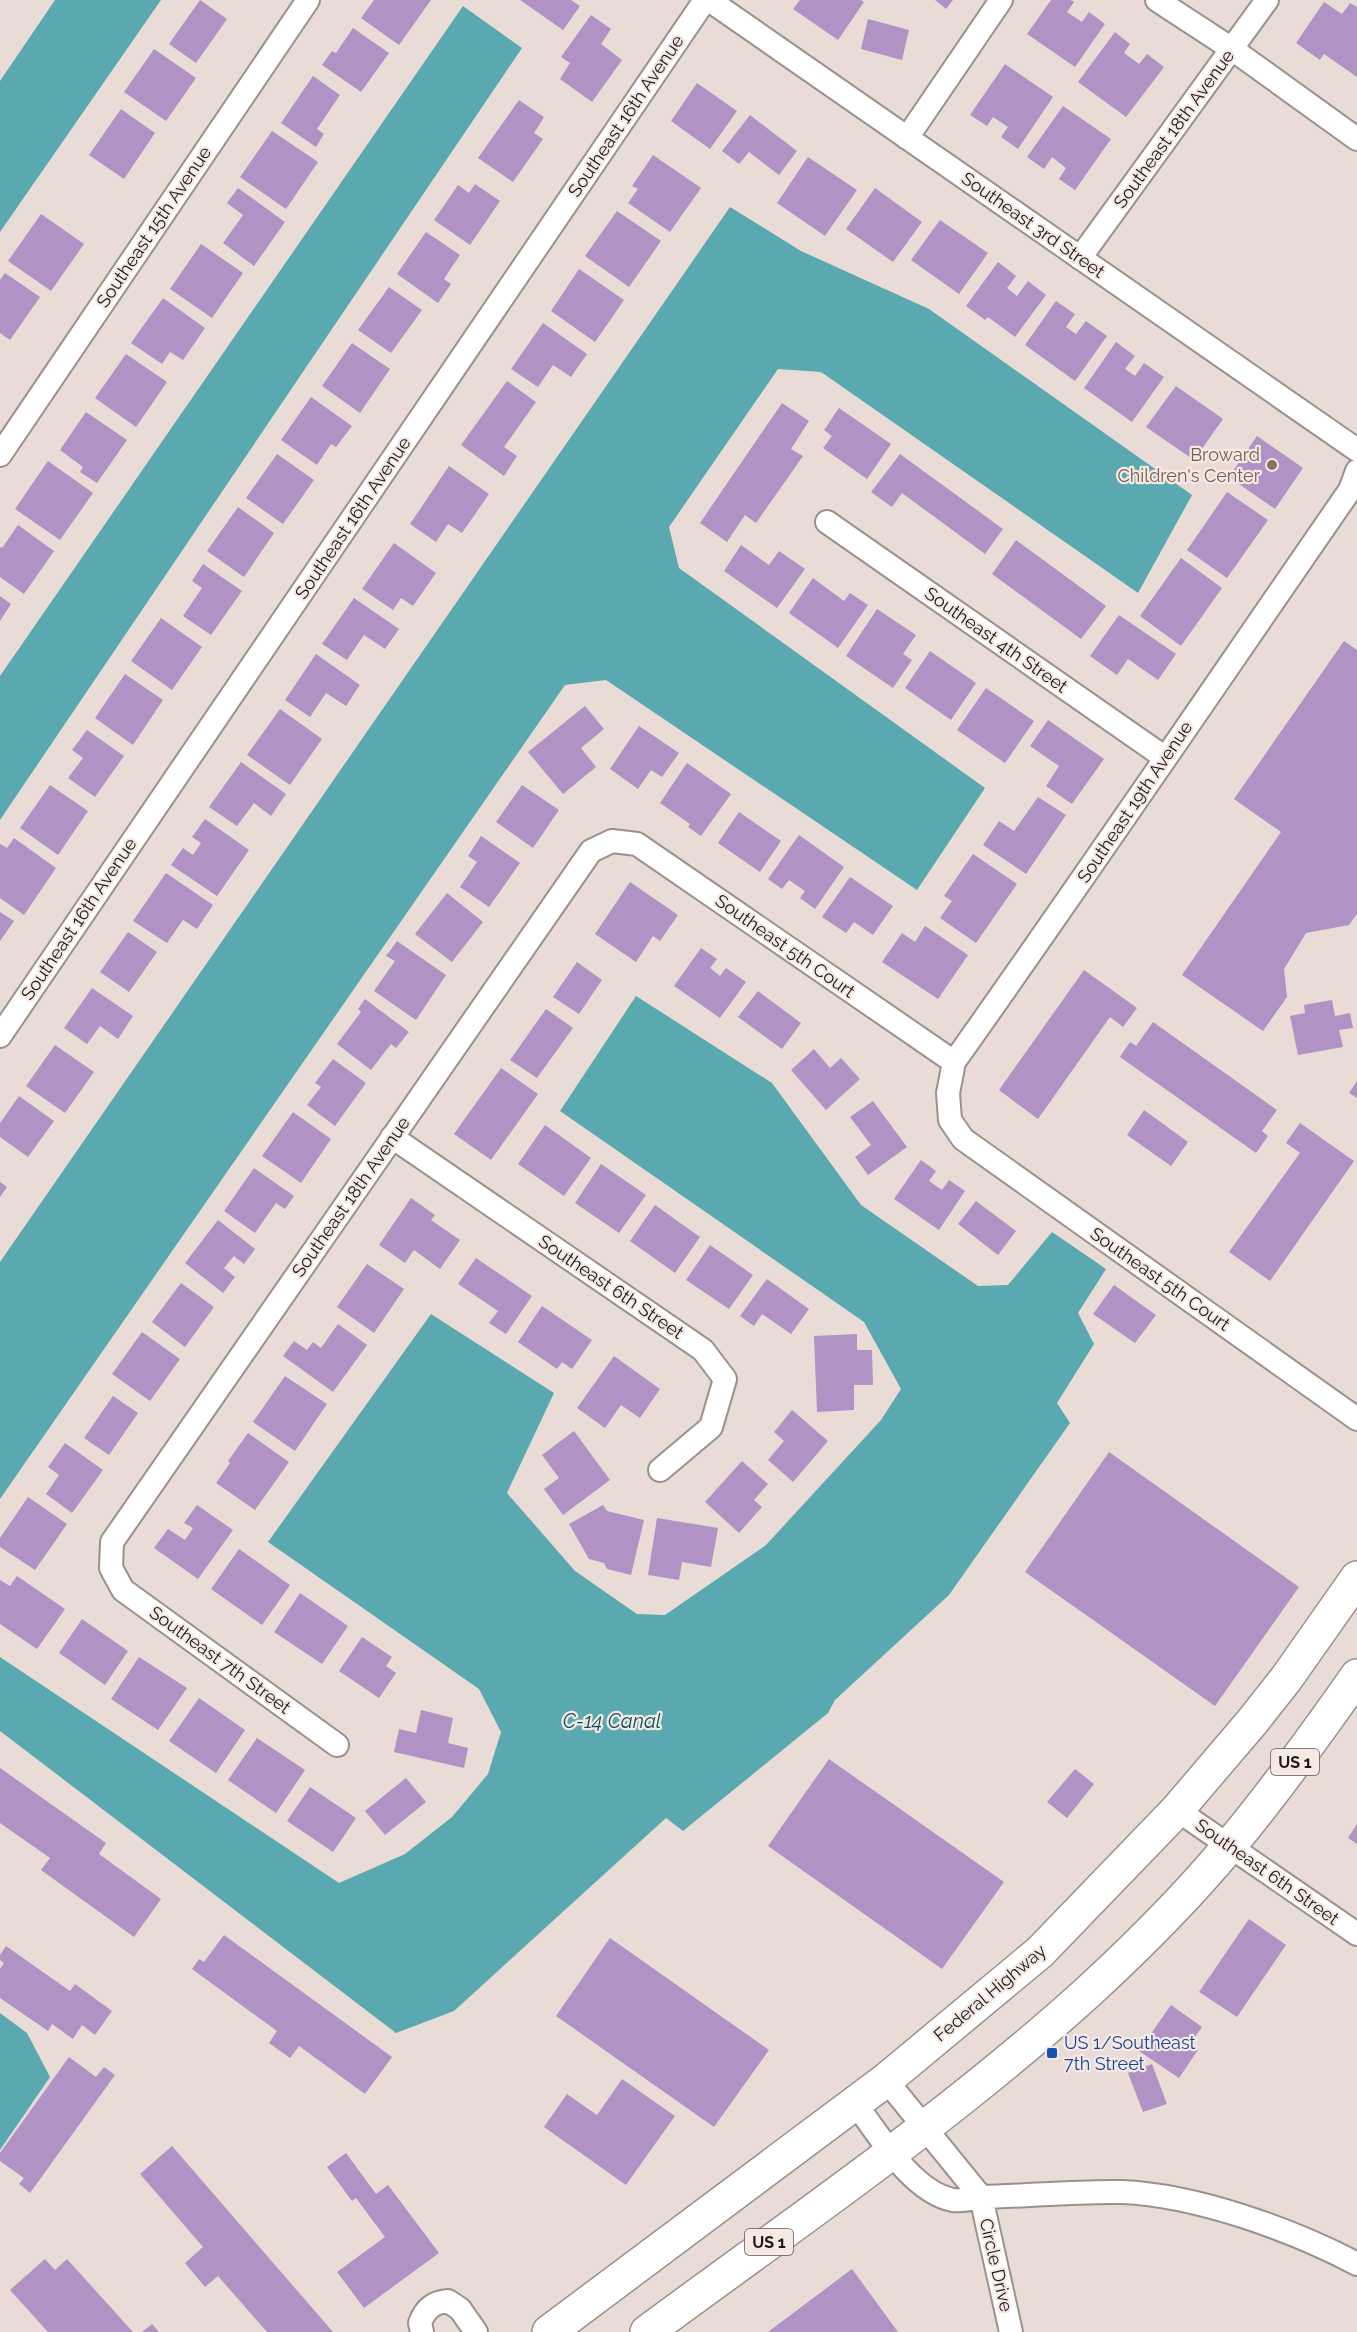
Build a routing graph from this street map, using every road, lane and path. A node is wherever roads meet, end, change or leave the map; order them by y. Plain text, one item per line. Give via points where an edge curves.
1 (308, 0) edge
2 (707, 0) edge
3 (1001, 0) edge
4 (1157, 0) edge
5 (1267, 0) edge
6 (1232, 49) junction
7 (907, 138) junction
8 (1357, 139) edge
9 (1080, 258) junction
10 (1357, 450) edge
11 (0, 455) edge
12 (1357, 471) edge
13 (827, 522) dead end
14 (1164, 757) junction
15 (612, 841) joint
16 (0, 1036) edge
17 (954, 1062) junction
18 (392, 1137) junction
19 (963, 1140) joint
20 (1357, 1419) edge
21 (660, 1470) dead end
22 (111, 1568) joint
23 (1357, 1578) edge
24 (1357, 1676) edge
25 (337, 1745) dead end
26 (1177, 1810) junction
27 (1230, 1845) junction
28 (1357, 1935) edge
29 (886, 2080) junction
30 (855, 2103) junction
31 (924, 2127) junction
32 (892, 2151) junction
33 (981, 2197) junction
34 (1357, 2264) edge
35 (422, 2332) edge
36 (476, 2332) edge
37 (549, 2332) edge
38 (646, 2332) edge
39 (1011, 2332) edge

1 - 11 street, Southeast 15th Avenue
2 - 7 street, Southeast 3rd Street
2 - 16 street, Southeast 16th Avenue
3 - 7 street
4 - 6 street
5 - 6 street, Southeast 18th Avenue
6 - 8 street
6 - 9 street, Southeast 18th Avenue
7 - 9 street, Southeast 3rd Street
9 - 10 street, Southeast 3rd Street
12 - 14 street, Southeast 19th Avenue via 1350,490
13 - 14 street, Southeast 4th Street
14 - 17 street, Southeast 19th Avenue via 1070,899
15 - 17 street, Southeast 5th Court via 637,844
15 - 18 street, Southeast 18th Avenue via 591,851
17 - 19 street, Southeast 19th Avenue via 948,1093 950,1120
18 - 21 street, Southeast 6th Street via 703,1350 725,1379 711,1427
18 - 22 street, Southeast 18th Avenue via 112,1542
19 - 20 street, Southeast 5th Court
22 - 25 street, Southeast 7th Street via 123,1590
23 - 26 main road, Federal Highway via 1286,1679
24 - 27 main road, US 1
26 - 27 street, Southeast 6th Street
26 - 29 main road, Federal Highway via 1040,1952
27 - 28 street, Southeast 6th Street
27 - 31 main road, US 1 via 1089,1990 994,2073
29 - 30 main road, Federal Highway
29 - 31 street
30 - 32 street
30 - 37 main road, Federal Highway
31 - 32 main road, US 1
31 - 33 street
32 - 33 street via 920,2183 941,2196 955,2200
32 - 38 main road, US 1
33 - 34 street via 1123,2192 1184,2201 1319,2244
33 - 39 street, Circle Drive
35 - 36 street via 420,2323 429,2308 448,2301 460,2309

